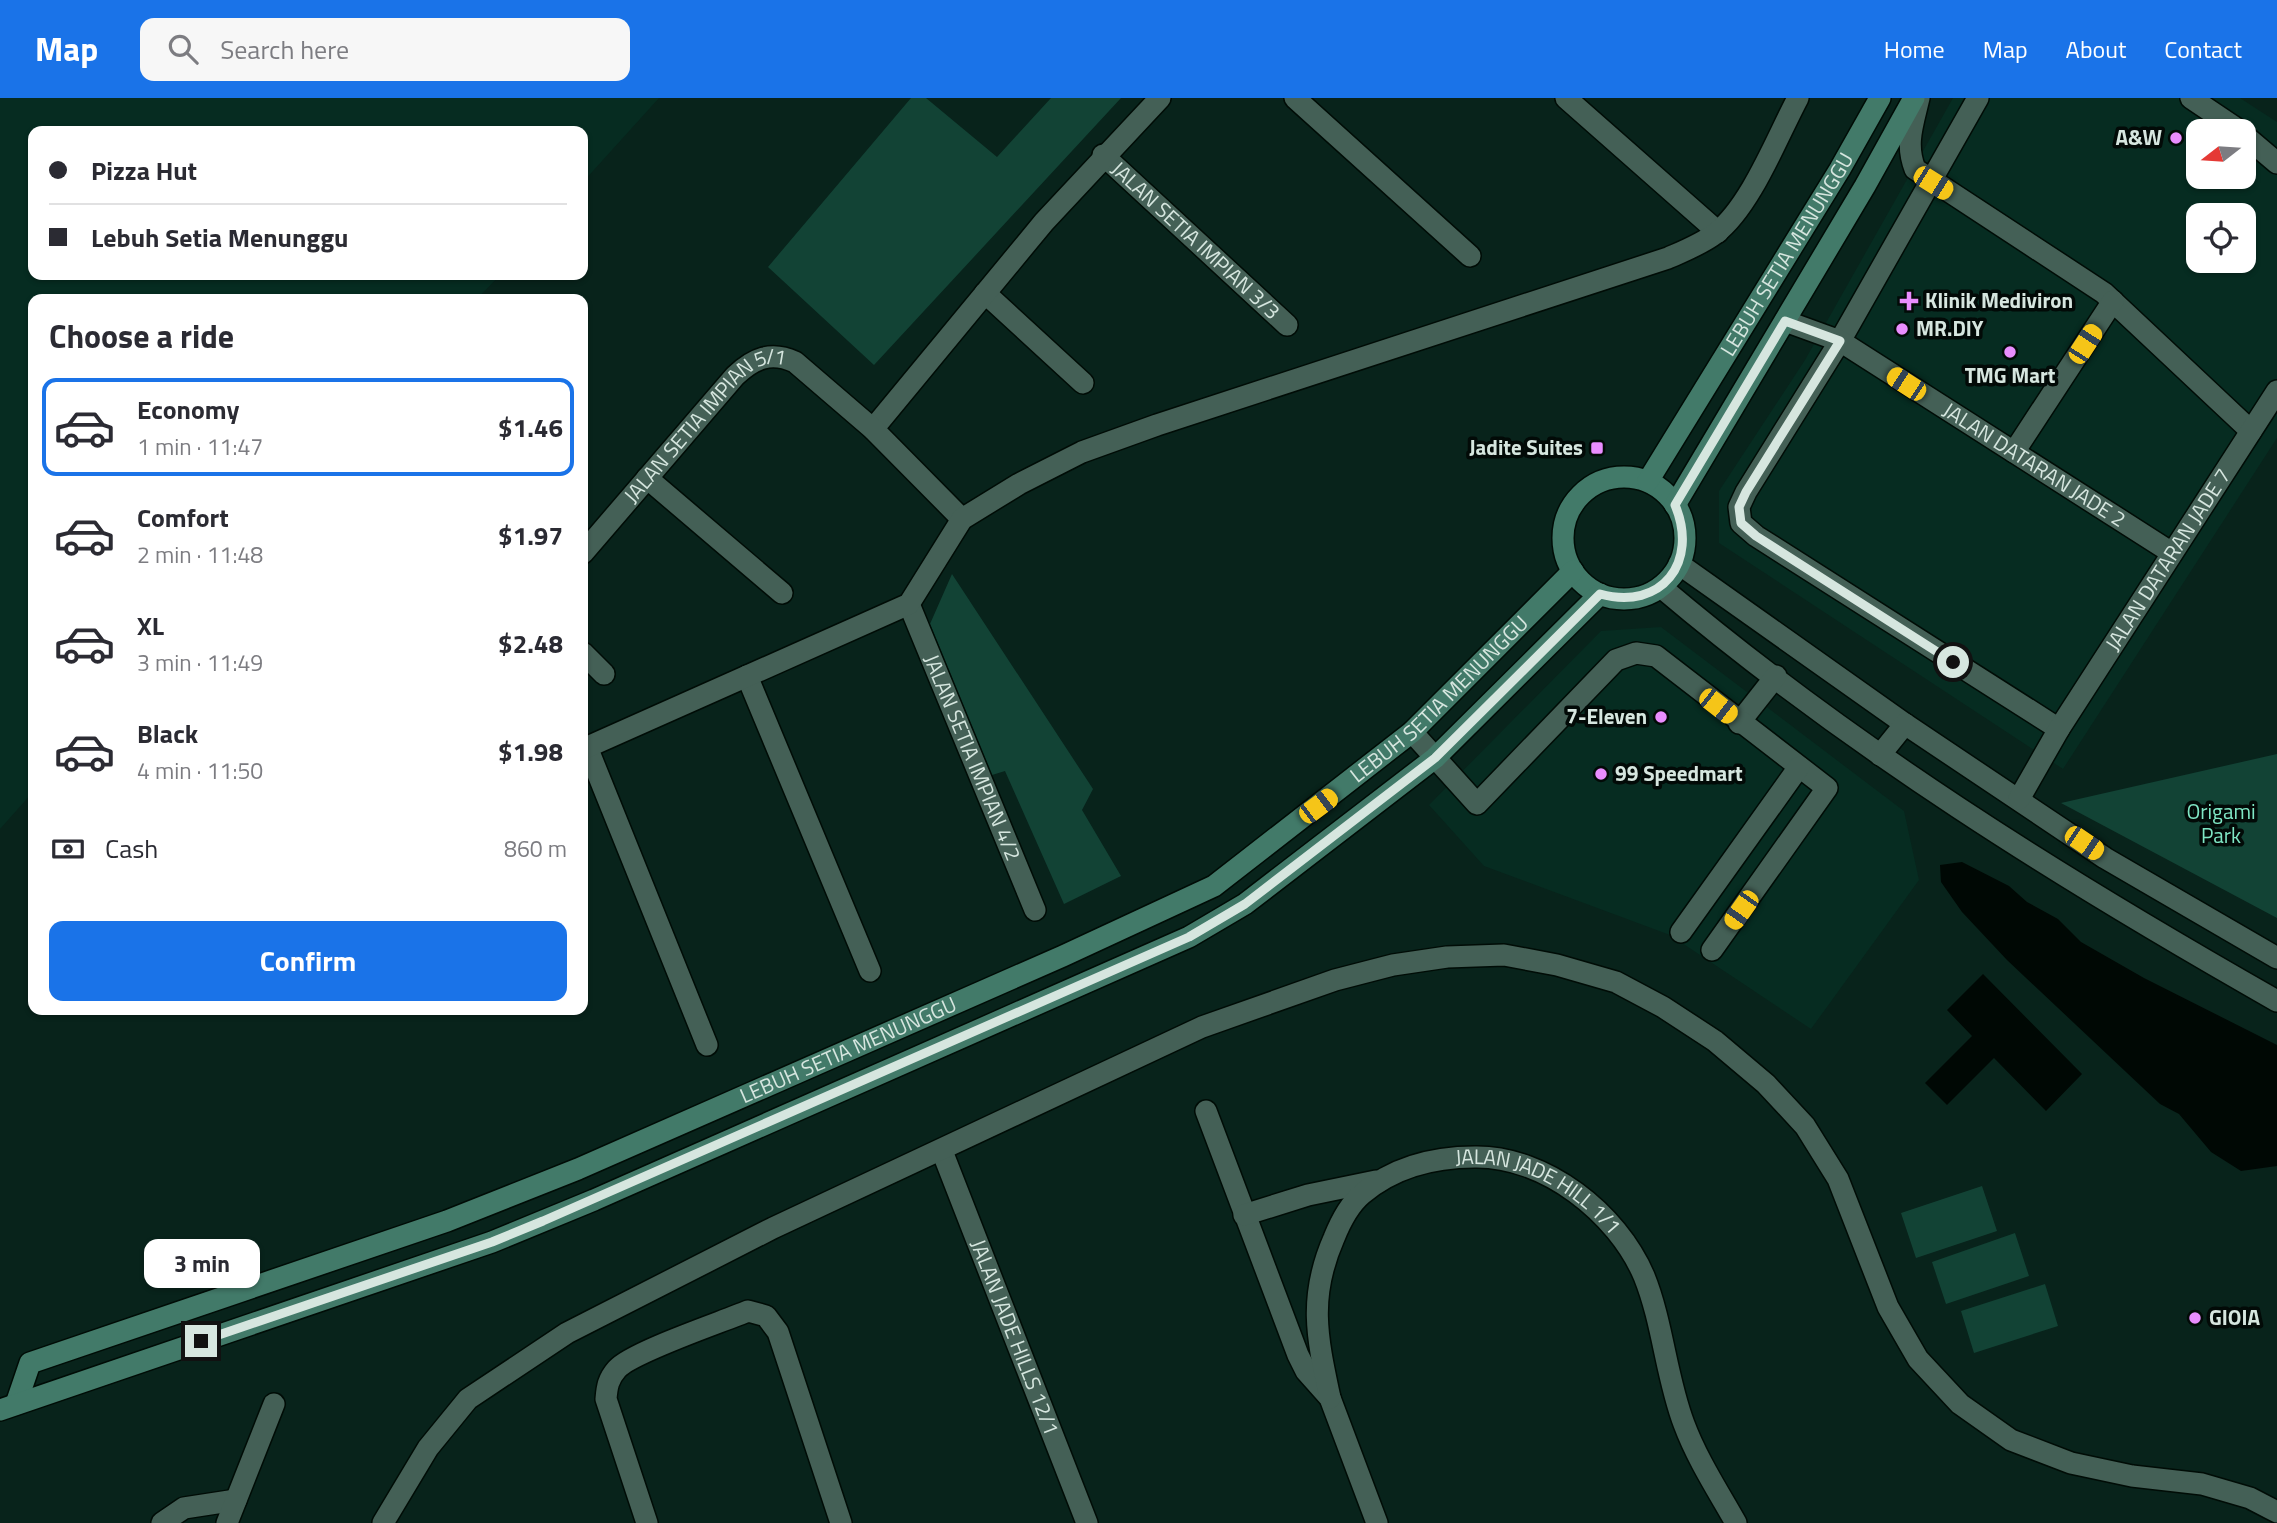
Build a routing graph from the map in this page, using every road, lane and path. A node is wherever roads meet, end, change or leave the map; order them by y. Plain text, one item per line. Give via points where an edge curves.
1 (1160, 98) edge
2 (1295, 98) edge
3 (1566, 98) edge
4 (1798, 98) edge
5 (1880, 98) edge
6 (1913, 98) edge
7 (1919, 98) edge
8 (1978, 98) edge
9 (2191, 98) edge
10 (2221, 119) edge
11 (2256, 146) edge
12 (1103, 155) junction
13 (2277, 163) edge
14 (1933, 183) junction
15 (1718, 232) junction
16 (1469, 256) dead end
17 (985, 293) junction
18 (2113, 301) junction
19 (1785, 321) junction
20 (1287, 325) dead end
21 (1840, 341) junction
22 (1083, 383) dead end
23 (2277, 391) edge
24 (873, 429) junction
25 (2251, 431) junction
26 (2014, 452) junction
27 (647, 478) junction
28 (1648, 481) junction
29 (1675, 505) junction
30 (962, 519) junction
31 (588, 547) edge
32 (2172, 553) junction
33 (1679, 564) junction
34 (1573, 571) junction
35 (1661, 587) junction
36 (782, 593) dead end
37 (1600, 594) junction
38 (909, 604) junction
39 (588, 658) edge
40 (604, 674) dead end
41 (747, 676) junction
42 (1776, 676) junction
43 (1740, 723) junction
44 (1905, 724) junction
45 (2059, 729) junction
46 (1412, 732) junction
47 (588, 747) edge
48 (588, 755) edge
49 (1880, 755) junction
50 (1435, 758) junction
51 (1799, 767) junction
52 (2019, 799) junction
53 (1035, 910) dead end
54 (1681, 932) dead end
55 (1712, 950) dead end
56 (2277, 958) edge
57 (870, 971) dead end
58 (2277, 1001) edge
59 (706, 1045) dead end
60 (1206, 1111) dead end
61 (942, 1151) junction
62 (584, 1166) junction
63 (1378, 1181) junction
64 (594, 1200) junction
65 (1244, 1215) junction
66 (1330, 1398) junction
67 (274, 1404) dead end
68 (8, 1407) edge
69 (236, 1500) junction
70 (2277, 1512) edge
71 (162, 1523) edge
72 (227, 1523) edge
73 (383, 1523) edge
74 (647, 1523) edge
75 (841, 1523) edge
76 (1087, 1523) edge
77 (1377, 1523) edge
78 (1736, 1523) edge

1 - 12 street
2 - 16 street
3 - 15 street
4 - 15 street via 1748,192
5 - 28 street, LEBUH SETIA MENUNGGU
6 - 19 street, LEBUH SETIA MENUNGGU
7 - 14 street via 1908,153 1915,169
8 - 14 street
9 - 10 street
11 - 13 street
12 - 17 street
12 - 20 street, JALAN SETIA IMPIAN 3/3
14 - 18 street
14 - 21 street
15 - 30 street via 1668,258 1095,448 1019,484
17 - 22 street
17 - 24 street
18 - 25 street
18 - 26 street
19 - 21 street, JALAN DATARAN JADE 2
19 - 29 street, LEBUH SETIA MENUNGGU
21 - 26 street, JALAN DATARAN JADE 2
21 - 45 street via 1746,492 1739,507 1741,523
23 - 25 street, JALAN DATARAN JADE 7
24 - 27 street, JALAN SETIA IMPIAN 5/1 via 795,362 765,356 735,376
24 - 30 street, JALAN SETIA IMPIAN 5/1
25 - 32 street, JALAN DATARAN JADE 7
26 - 32 street, JALAN DATARAN JADE 2
27 - 31 street, JALAN SETIA IMPIAN 5/1
27 - 36 street
28 - 29 street
28 - 34 street via 1615,477 1599,481 1577,497 1563,539
29 - 33 street via 1685,544
30 - 38 street
32 - 45 street, JALAN DATARAN JADE 7
33 - 35 street
33 - 44 street
34 - 37 street
34 - 46 street, LEBUH SETIA MENUNGGU
35 - 37 street via 1631,598
35 - 42 street
37 - 50 street, LEBUH SETIA MENUNGGU
38 - 41 street
38 - 53 street, JALAN SETIA IMPIAN 4/2
39 - 40 street
41 - 47 street
41 - 57 street
42 - 43 street
42 - 49 street
43 - 50 street via 1656,656 1636,653 1616,660 1477,804
43 - 51 street
44 - 49 street
44 - 52 street
45 - 52 street, JALAN DATARAN JADE 7
46 - 50 street
46 - 62 street, LEBUH SETIA MENUNGGU via 1214,886
48 - 59 street
49 - 58 street via 2129,918
50 - 64 street, LEBUH SETIA MENUNGGU via 1245,904 1189,937
51 - 54 street
51 - 55 street via 1827,788
52 - 56 street via 2105,858
60 - 65 street
61 - 70 street via 1202,1027 1335,981 1447,957 1504,956 1557,965 1616,982 1716,1041 1805,1126 1838,1179 1888,1307 1918,1359 1960,1404 2011,1440 2071,1463 2202,1484 2250,1498
61 - 73 street via 773,1228 567,1333 519,1364 468,1399 428,1448
61 - 76 street, JALAN JADE HILLS 12/1
62 - 64 street
62 - 68 street, LEBUH SETIA MENUNGGU via 447,1221 30,1363
63 - 65 street via 1308,1195
63 - 66 street, JALAN JADE HILL 1/1 via 1357,1199 1339,1225 1321,1267 1316,1306 1319,1350
63 - 78 street, JALAN JADE HILL 1/1 via 1429,1161 1489,1157 1550,1177 1598,1212 1644,1277 1684,1424
64 - 68 street, LEBUH SETIA MENUNGGU via 492,1242
65 - 66 street via 1298,1355 1310,1378
66 - 77 street
67 - 69 street
69 - 71 street via 184,1508
69 - 72 street
74 - 75 street via 606,1399 608,1382 618,1367 637,1356 748,1311 766,1316 778,1332

